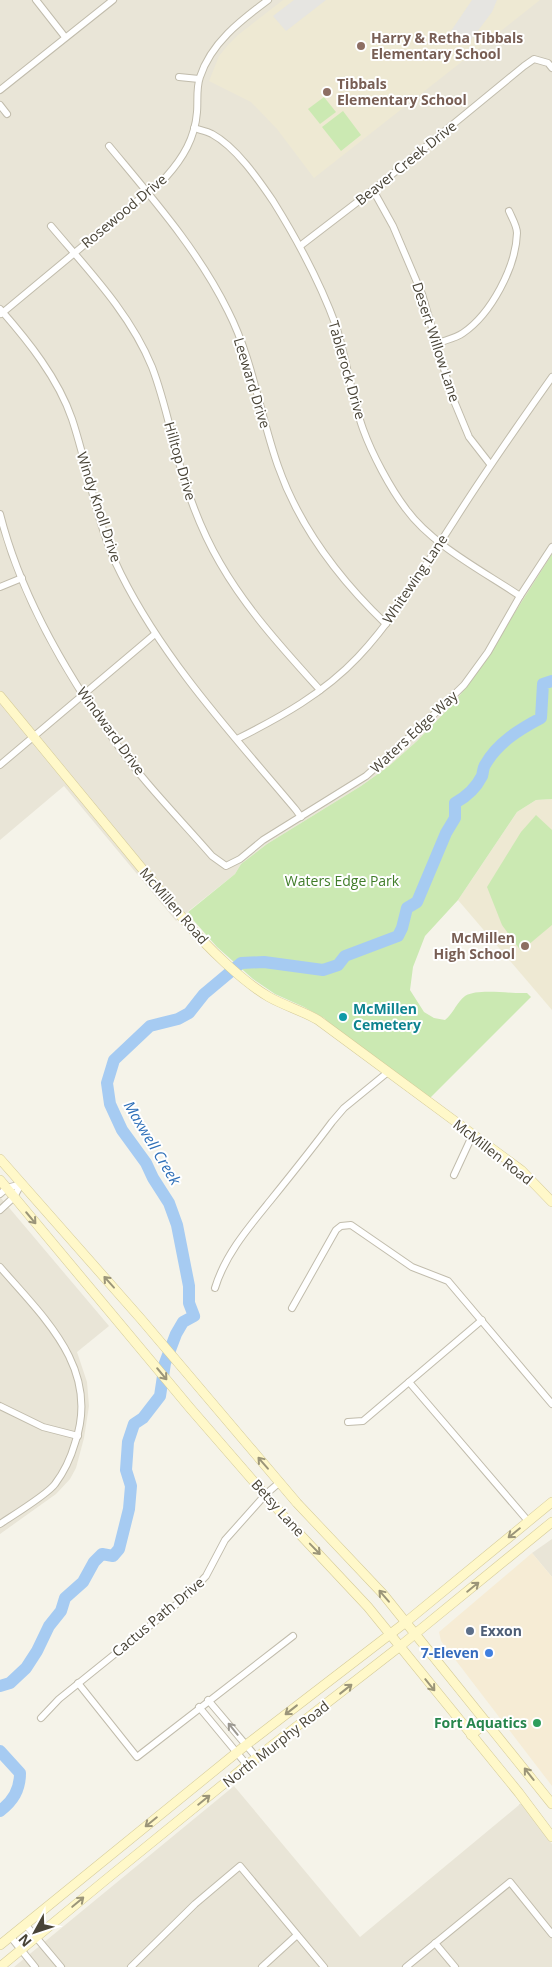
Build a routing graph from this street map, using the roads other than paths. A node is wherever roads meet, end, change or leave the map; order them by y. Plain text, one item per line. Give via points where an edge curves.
1 (36, 0) edge
2 (113, 0) edge
3 (268, 0) edge
4 (65, 38) junction
5 (552, 68) edge
6 (179, 77) dead end
7 (199, 79) junction
8 (0, 90) edge
9 (0, 105) edge
10 (7, 114) dead end
11 (194, 128) junction
12 (108, 146) dead end
13 (373, 190) junction
14 (147, 192) junction
15 (509, 211) dead end
16 (52, 226) dead end
17 (300, 246) junction
18 (74, 253) junction
19 (1, 312) edge
20 (438, 344) junction
21 (552, 378) edge
22 (490, 464) junction
23 (0, 514) edge
24 (440, 543) junction
25 (552, 548) edge
26 (22, 578) junction
27 (0, 587) edge
28 (520, 596) junction
29 (386, 624) junction
30 (155, 634) junction
31 (320, 690) junction
32 (82, 694) junction
33 (0, 696) edge
34 (33, 737) junction
35 (237, 739) junction
36 (0, 765) edge
37 (300, 817) junction
38 (226, 866) joint
39 (388, 1072) junction
40 (473, 1134) junction
41 (0, 1159) edge
42 (454, 1175) dead end
43 (0, 1180) edge
44 (21, 1184) junction
45 (3, 1191) edge
46 (14, 1197) junction
47 (552, 1202) edge
48 (0, 1210) edge
49 (0, 1267) edge
50 (215, 1288) dead end
51 (292, 1308) dead end
52 (482, 1320) junction
53 (409, 1382) junction
54 (552, 1404) edge
55 (0, 1406) edge
56 (348, 1422) dead end
57 (78, 1436) junction
58 (280, 1482) junction
59 (266, 1494) junction
60 (552, 1502) edge
61 (528, 1521) junction
62 (552, 1522) edge
63 (0, 1524) edge
64 (406, 1622) junction
65 (389, 1634) junction
66 (416, 1634) junction
67 (293, 1636) dead end
68 (399, 1647) junction
69 (78, 1683) junction
70 (208, 1700) junction
71 (200, 1707) junction
72 (41, 1718) dead end
73 (487, 1722) junction
74 (471, 1735) junction
75 (246, 1745) junction
76 (237, 1753) junction
77 (257, 1758) junction
78 (247, 1765) junction
79 (552, 1804) edge
80 (550, 1832) edge
81 (25, 1924) junction
82 (552, 1934) edge
83 (297, 1935) junction
84 (10, 1936) junction
85 (36, 1938) junction
86 (435, 1943) junction
87 (0, 1945) edge
88 (21, 1950) junction
89 (0, 1967) edge
90 (35, 1967) edge
91 (61, 1967) edge
92 (131, 1967) edge
93 (262, 1967) edge
94 (324, 1967) edge
95 (406, 1967) edge
96 (455, 1967) edge

1 - 4 street
2 - 4 street
3 - 7 street, Rosewood Drive via 209,55
4 - 8 street
5 - 13 street, Beaver Creek Drive via 548,63 534,59
6 - 7 street
7 - 11 street, Rosewood Drive
9 - 10 street
11 - 14 street, Rosewood Drive via 181,160
11 - 17 street, Tablerock Drive via 212,134 234,152 260,181
12 - 14 street, Leeward Drive
13 - 17 street, Beaver Creek Drive
13 - 20 street, Desert Willow Lane via 419,285
14 - 18 street, Rosewood Drive
14 - 29 street, Leeward Drive via 193,251 229,312 245,352 278,467 295,507 346,581
15 - 20 street via 517,232 508,273 501,288 476,322 462,334
16 - 18 street, Hilltop Drive
17 - 24 street, Tablerock Drive via 336,326 363,429 406,510
18 - 19 street, Rosewood Drive
18 - 31 street, Hilltop Drive via 121,311 152,367 188,492 219,562 265,628
19 - 30 street, Windy Knoll Drive via 45,367 72,418 104,531 120,572
20 - 22 street, Desert Willow Lane via 452,396 469,437
21 - 22 street, Whitewing Lane
22 - 24 street, Whitewing Lane
23 - 26 street, Windward Drive
24 - 28 street, Tablerock Drive
24 - 29 street, Whitewing Lane
25 - 28 street, Waters Edge Way
26 - 27 street
26 - 32 street, Windward Drive via 50,642
28 - 37 street, Waters Edge Way via 488,652 464,685 366,776
29 - 31 street, Whitewing Lane via 358,657
30 - 32 street
30 - 35 street, Windy Knoll Drive
31 - 35 street, Whitewing Lane via 282,717
32 - 34 street
32 - 38 street, Windward Drive via 116,745 212,856
33 - 34 main road, McMillen Road
34 - 36 street
34 - 39 main road, McMillen Road via 199,938 269,997 318,1020
35 - 37 street, Windy Knoll Drive
37 - 38 street, Waters Edge Way
39 - 40 main road, McMillen Road
39 - 50 street via 344,1108 311,1149 228,1256
40 - 42 street
40 - 47 main road, McMillen Road via 521,1170
41 - 44 main road, Betsy Lane
43 - 45 main road, Betsy Lane
44 - 45 street
44 - 46 street
58 -> 44 main road, Betsy Lane
45 - 46 main road, Betsy Lane
46 - 48 street
46 -> 59 main road, Betsy Lane
49 - 57 street via 51,1327 72,1358 81,1385
51 - 52 street via 336,1230 351,1225 412,1267 448,1281
52 - 53 street
52 - 54 street
53 - 56 street via 362,1421
53 - 61 street
55 - 57 street via 43,1426
57 - 63 street via 71,1457 55,1485
58 - 59 street, Cactus Path Drive
64 -> 58 main road, Betsy Lane
59 -> 65 main road, Betsy Lane
59 - 69 street, Cactus Path Drive via 225,1540 206,1576 188,1595
60 - 61 main road, North Murphy Road
61 -> 64 main road, North Murphy Road
66 -> 62 main road, North Murphy Road
64 - 65 main road, North Murphy Road
64 - 66 main road, Betsy Lane
65 - 68 main road, Betsy Lane
65 -> 75 main road, North Murphy Road
66 - 68 main road, North Murphy Road
66 - 73 main road, Betsy Lane
67 - 70 street
68 -> 74 main road, Betsy Lane
77 -> 68 main road, North Murphy Road
69 - 71 street via 137,1757
69 - 72 street, Cactus Path Drive
70 - 71 street
75 -> 70 street
71 - 76 street
73 - 74 main road
79 -> 73 main road, Betsy Lane
74 - 80 main road, Betsy Lane
75 - 76 main road, North Murphy Road
75 - 77 street
76 - 78 street
76 -> 81 main road, North Murphy Road
77 - 78 main road, North Murphy Road
85 -> 78 main road, North Murphy Road
81 - 84 main road, North Murphy Road
81 - 85 street
82 - 86 street via 510,1882
83 - 92 street via 240,1866 195,1904
83 - 93 street
83 - 94 street
84 - 87 main road, North Murphy Road
84 - 88 street
85 - 88 main road, North Murphy Road
85 - 91 street
86 - 95 street
86 - 96 street
88 - 89 main road, North Murphy Road
88 - 90 street

